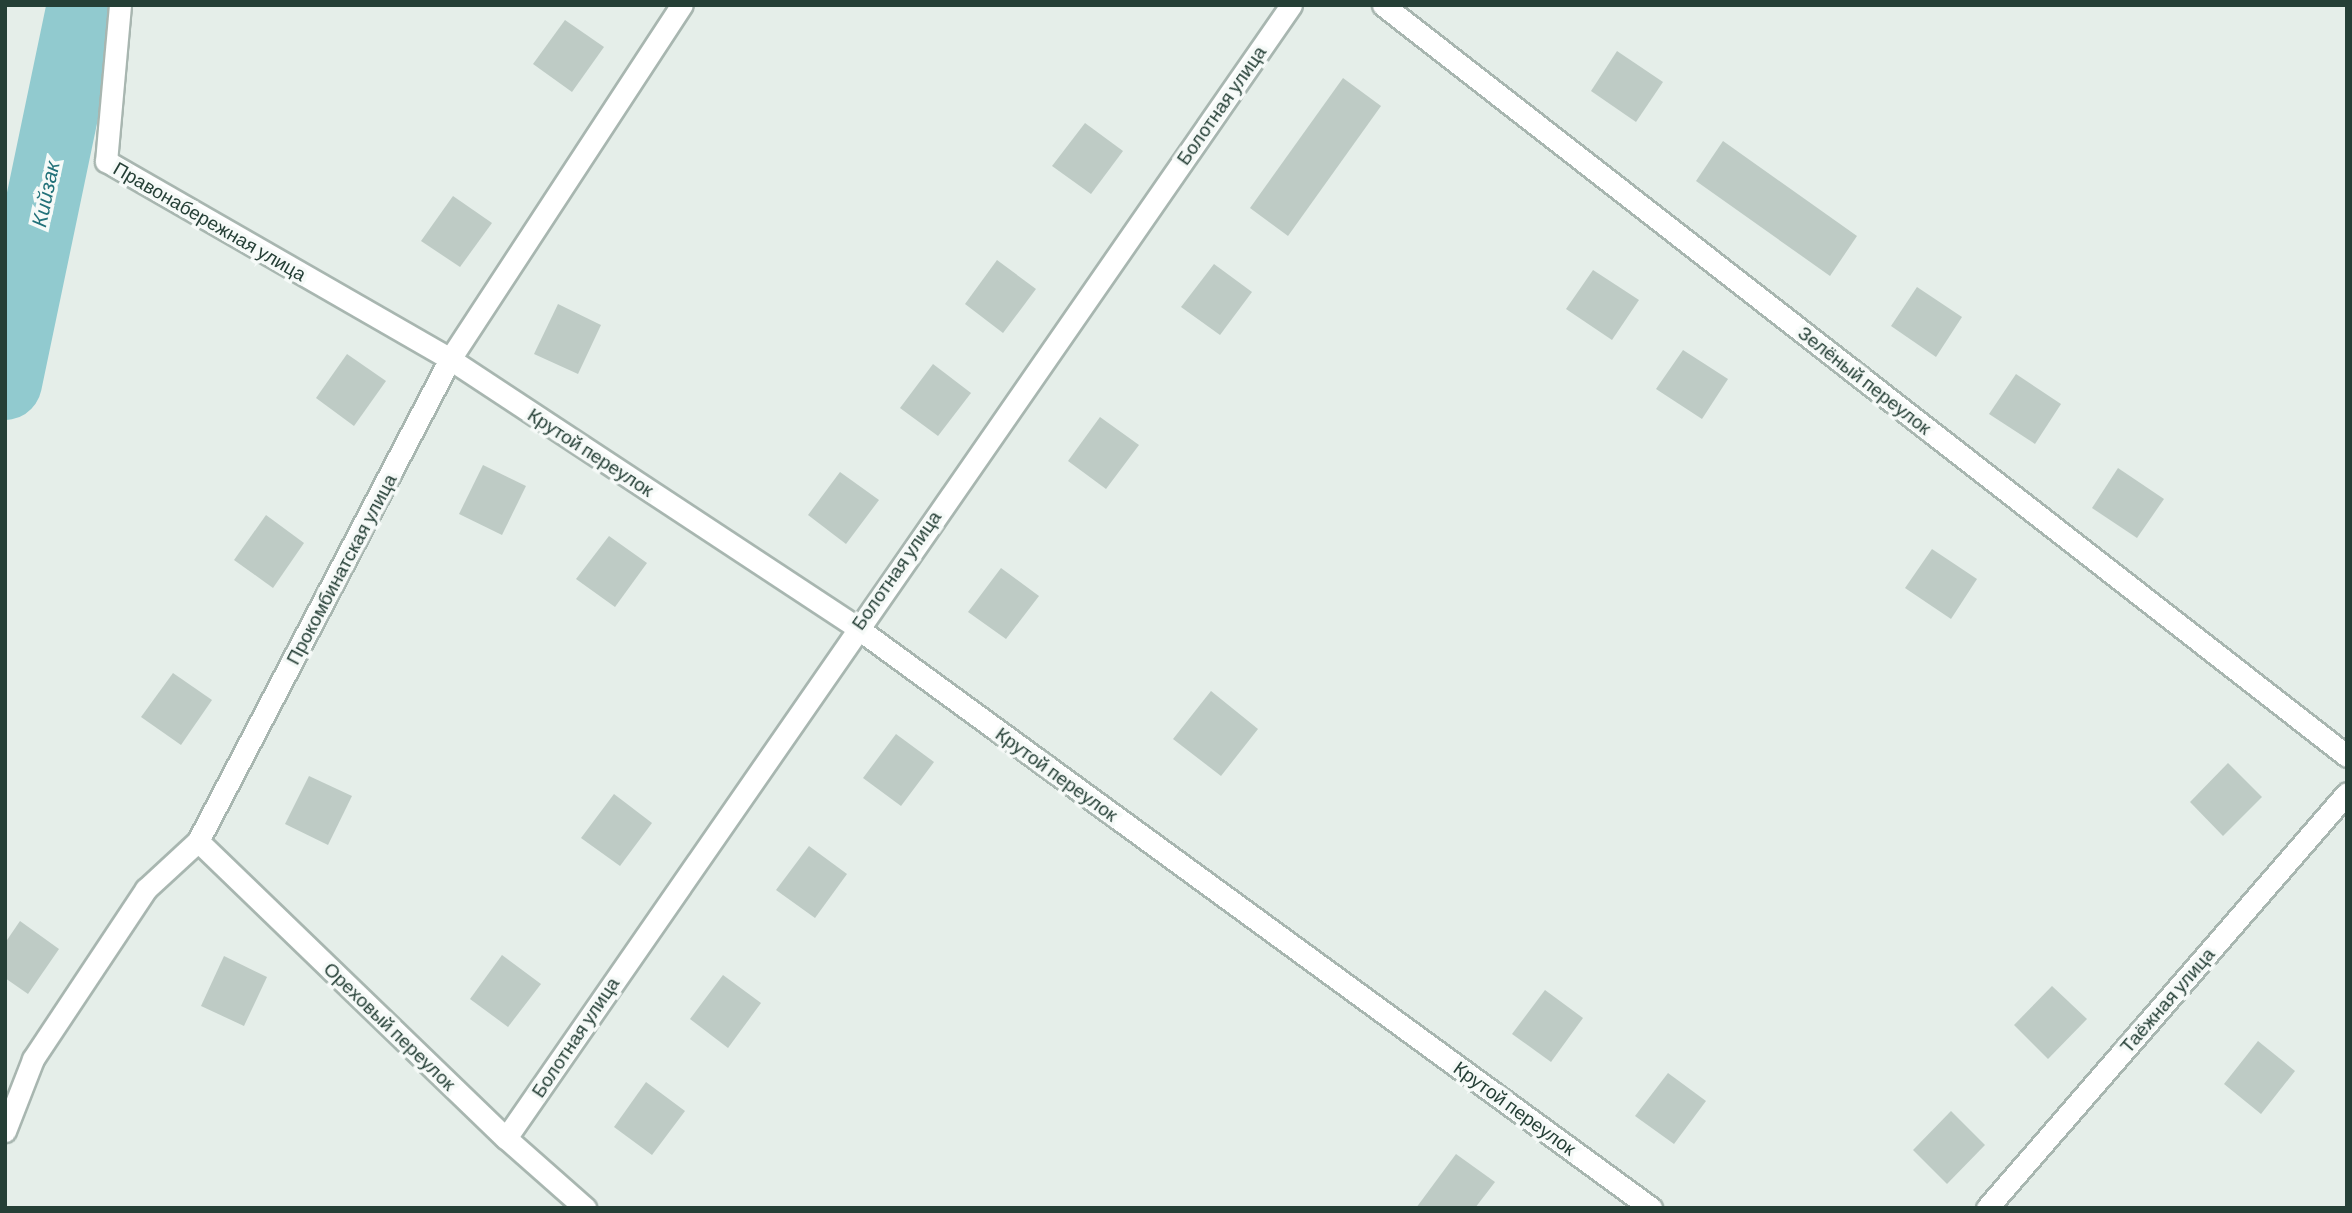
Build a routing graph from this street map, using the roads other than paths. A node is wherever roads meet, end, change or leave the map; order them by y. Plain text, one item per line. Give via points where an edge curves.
1 (120, 5) edge
2 (682, 5) edge
3 (1291, 5) edge
4 (1383, 5) edge
5 (450, 359) junction
6 (856, 627) junction
7 (2347, 756) edge
8 (2347, 793) edge
9 (198, 841) junction
10 (5, 1131) edge
11 (506, 1138) junction
12 (585, 1208) edge
13 (1651, 1208) edge
14 (1987, 1208) edge

1 - 5 street, Правонабережная улица via 106,161
2 - 5 street, Прокомбинатская улица
3 - 6 street, Болотная улица
4 - 7 street, Зелёный переулок
5 - 6 street, Крутой переулок
5 - 9 street, Прокомбинатская улица
6 - 11 street, Болотная улица
6 - 13 street, Крутой переулок
8 - 14 street, Таёжная улица
9 - 10 street, Прокомбинатская улица via 146,889 48,1036 33,1059
9 - 11 street, Ореховый переулок
11 - 12 street, Ореховый переулок

